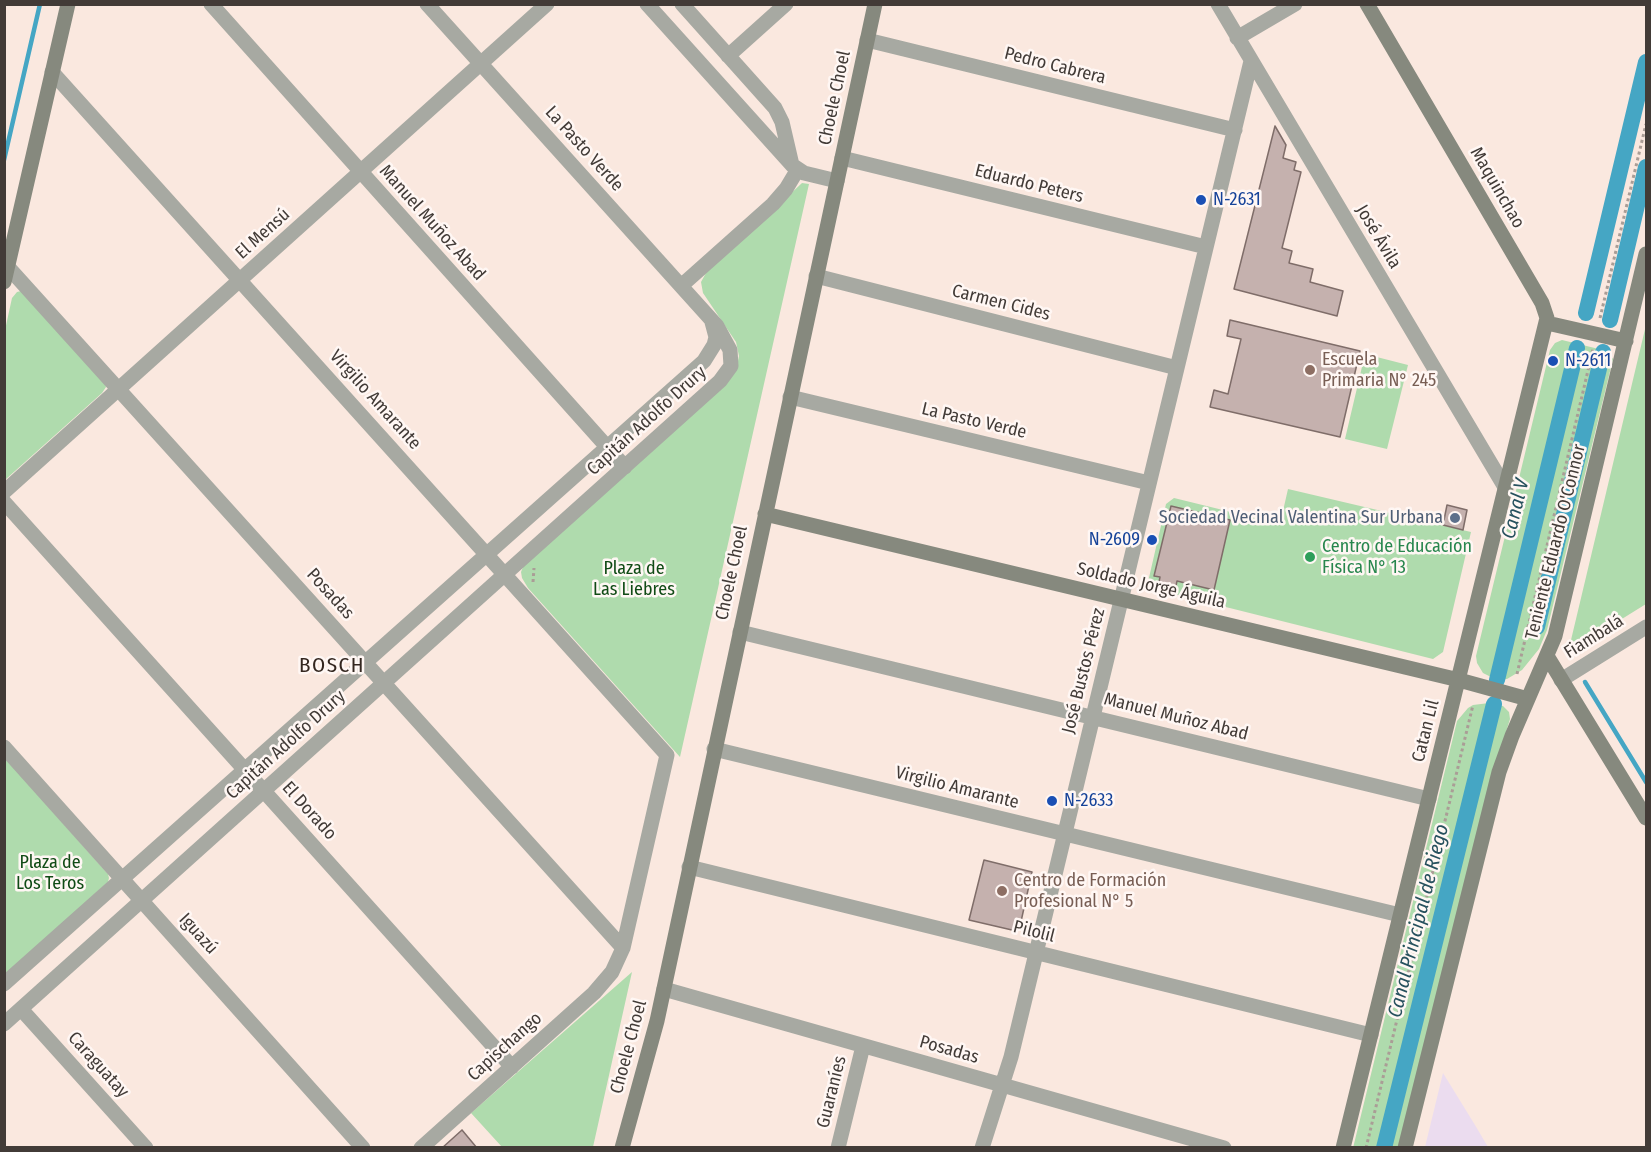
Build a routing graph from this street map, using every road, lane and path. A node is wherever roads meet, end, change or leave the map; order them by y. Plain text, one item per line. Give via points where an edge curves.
1 (68, 4) edge
2 (211, 4) edge
3 (427, 4) edge
4 (547, 4) edge
5 (647, 4) edge
6 (682, 4) edge
7 (786, 4) edge
8 (875, 4) edge
9 (1218, 4) edge
10 (1295, 4) edge
11 (1367, 4) edge
12 (1237, 38) junction
13 (867, 40) junction
14 (728, 56) junction
15 (1251, 61) junction
16 (481, 64) junction
17 (52, 72) junction
18 (1647, 124) edge
19 (1235, 130) junction
20 (842, 158) junction
21 (795, 167) junction
22 (361, 172) junction
23 (837, 181) junction
24 (1206, 247) junction
25 (1647, 254) edge
26 (8, 267) junction
27 (816, 276) junction
28 (241, 280) junction
29 (4, 282) edge
30 (681, 286) junction
31 (1600, 318) dead end
32 (711, 320) junction
33 (1547, 323) junction
34 (1626, 341) junction
35 (1594, 347) dead end
36 (1177, 368) junction
37 (120, 389) junction
38 (790, 397) junction
39 (606, 447) junction
40 (625, 467) junction
41 (1149, 483) junction
42 (1506, 489) junction
43 (4, 492) edge
44 (4, 502) edge
45 (765, 514) junction
46 (487, 554) junction
47 (535, 563) dead end
48 (506, 574) junction
49 (540, 589) dead end
50 (1121, 599) junction
51 (1647, 627) edge
52 (740, 632) junction
53 (1547, 656) junction
54 (366, 662) junction
55 (1517, 674) dead end
56 (1459, 680) junction
57 (1562, 680) junction
58 (385, 683) junction
59 (1528, 699) junction
60 (1473, 705) dead end
61 (1093, 717) junction
62 (4, 747) edge
63 (714, 749) junction
64 (245, 770) junction
65 (264, 791) junction
66 (1429, 799) junction
67 (1647, 818) edge
68 (1065, 834) junction
69 (689, 867) junction
70 (123, 879) junction
71 (142, 900) junction
72 (1400, 915) junction
73 (623, 948) junction
74 (1036, 952) junction
75 (4, 984) edge
76 (664, 989) junction
77 (21, 1009) junction
78 (4, 1024) edge
79 (1371, 1035) junction
80 (863, 1046) junction
81 (512, 1066) junction
82 (1003, 1085) junction
83 (1202, 1145) edge
84 (146, 1148) edge
85 (363, 1148) edge
86 (421, 1148) edge
87 (622, 1148) edge
88 (838, 1148) edge
89 (982, 1148) edge
90 (1224, 1148) edge
91 (1343, 1148) edge
92 (1366, 1148) edge
93 (1405, 1148) edge

1 - 17 street
2 - 22 street, Manuel Muñoz Abad
3 - 16 street, La Pasto Verde
4 - 16 street, El Mensú
5 - 21 street
6 - 14 street
7 - 14 street
8 - 13 street, Choele Choel
9 - 12 street, José Ávila
10 - 12 street
11 - 33 street, Maquinchao via 1542,303
12 - 15 street, José Ávila
13 - 19 street, Pedro Cabrera
13 - 20 street, Choele Choel
14 - 21 street via 779,115
15 - 19 street, José Bustos Pérez
15 - 42 street, José Ávila
16 - 22 street, El Mensú
16 - 30 street, La Pasto Verde
17 - 26 street
17 - 28 street, Virgilio Amarante
18 - 31 path
19 - 24 street, José Bustos Pérez
20 - 23 street, Choele Choel
20 - 24 street, Eduardo Peters
21 - 23 street via 811,176
21 - 30 street via 786,189 773,204
22 - 28 street, El Mensú
22 - 39 street, Manuel Muñoz Abad
23 - 27 street, Choele Choel
24 - 36 street, José Bustos Pérez
25 - 34 street, Teniente Eduardo O'Connor
26 - 29 street
26 - 37 street, Posadas
27 - 36 street, Carmen Cides
27 - 38 street, Choele Choel
28 - 37 street, El Mensú
28 - 46 street, Virgilio Amarante
30 - 32 street, La Pasto Verde
32 - 39 street, Capitán Adolfo Drury via 716,337 710,353
32 - 40 street, Capitán Adolfo Drury via 730,350 727,374
33 - 34 street
33 - 42 street, Catan Lil
34 - 53 street, Teniente Eduardo O'Connor via 1557,629
35 - 55 path
36 - 41 street, José Bustos Pérez
37 - 43 street, El Mensú
37 - 54 street, Posadas
38 - 41 street, La Pasto Verde
38 - 45 street, Choele Choel
39 - 40 street, Manuel Muñoz Abad
39 - 46 street, Capitán Adolfo Drury
40 - 48 street, Capitán Adolfo Drury
41 - 50 street, José Bustos Pérez
42 - 56 street, Catan Lil
44 - 64 street, El Dorado
45 - 50 street, Soldado Jorge Águila
45 - 52 street, Choele Choel
46 - 48 street, Virgilio Amarante
46 - 54 street, Capitán Adolfo Drury
47 - 49 path via 532,580
48 - 58 street, Capitán Adolfo Drury
48 - 73 street, Virgilio Amarante via 667,755
50 - 56 street, Soldado Jorge Águila
50 - 61 street, José Bustos Pérez
51 - 57 street, Fiambalá
52 - 61 street, Manuel Muñoz Abad
52 - 63 street, Choele Choel
53 - 57 street
53 - 59 street, Teniente Eduardo O'Connor
54 - 58 street, Posadas
54 - 64 street, Capitán Adolfo Drury
56 - 59 street, Soldado Jorge Águila
56 - 66 street, Catan Lil
57 - 67 street
58 - 65 street, Capitán Adolfo Drury
58 - 73 street, Posadas
59 - 93 street, Teniente Eduardo O'Connor via 1505,753 1488,814
60 - 92 path
61 - 66 street, Manuel Muñoz Abad
61 - 68 street, José Bustos Pérez
62 - 70 street, Iguazú
63 - 68 street, Virgilio Amarante
63 - 69 street, Choele Choel
64 - 65 street, El Dorado
64 - 70 street, Capitán Adolfo Drury
65 - 71 street, Capitán Adolfo Drury
65 - 81 street, El Dorado
66 - 72 street, Catan Lil
68 - 72 street, Virgilio Amarante
68 - 74 street, José Bustos Pérez
69 - 74 street, Pilolil
69 - 76 street, Choele Choel
70 - 71 street, Iguazú
70 - 75 street, Capitán Adolfo Drury
71 - 77 street, Capitán Adolfo Drury
71 - 85 street, Iguazú
72 - 79 street, Catan Lil
73 - 81 street, Capischango via 612,972 594,993
74 - 79 street, Pilolil
74 - 82 street, José Bustos Pérez
76 - 80 street, Posadas
76 - 87 street, Choele Choel
77 - 78 street, Capitán Adolfo Drury
77 - 84 street, Caraguatay
79 - 91 street, Catan Lil
80 - 82 street, Posadas
80 - 88 street, Guaraníes
81 - 86 street, Capischango
82 - 83 street, Posadas
82 - 89 street, José Bustos Pérez
83 - 90 street, Posadas

